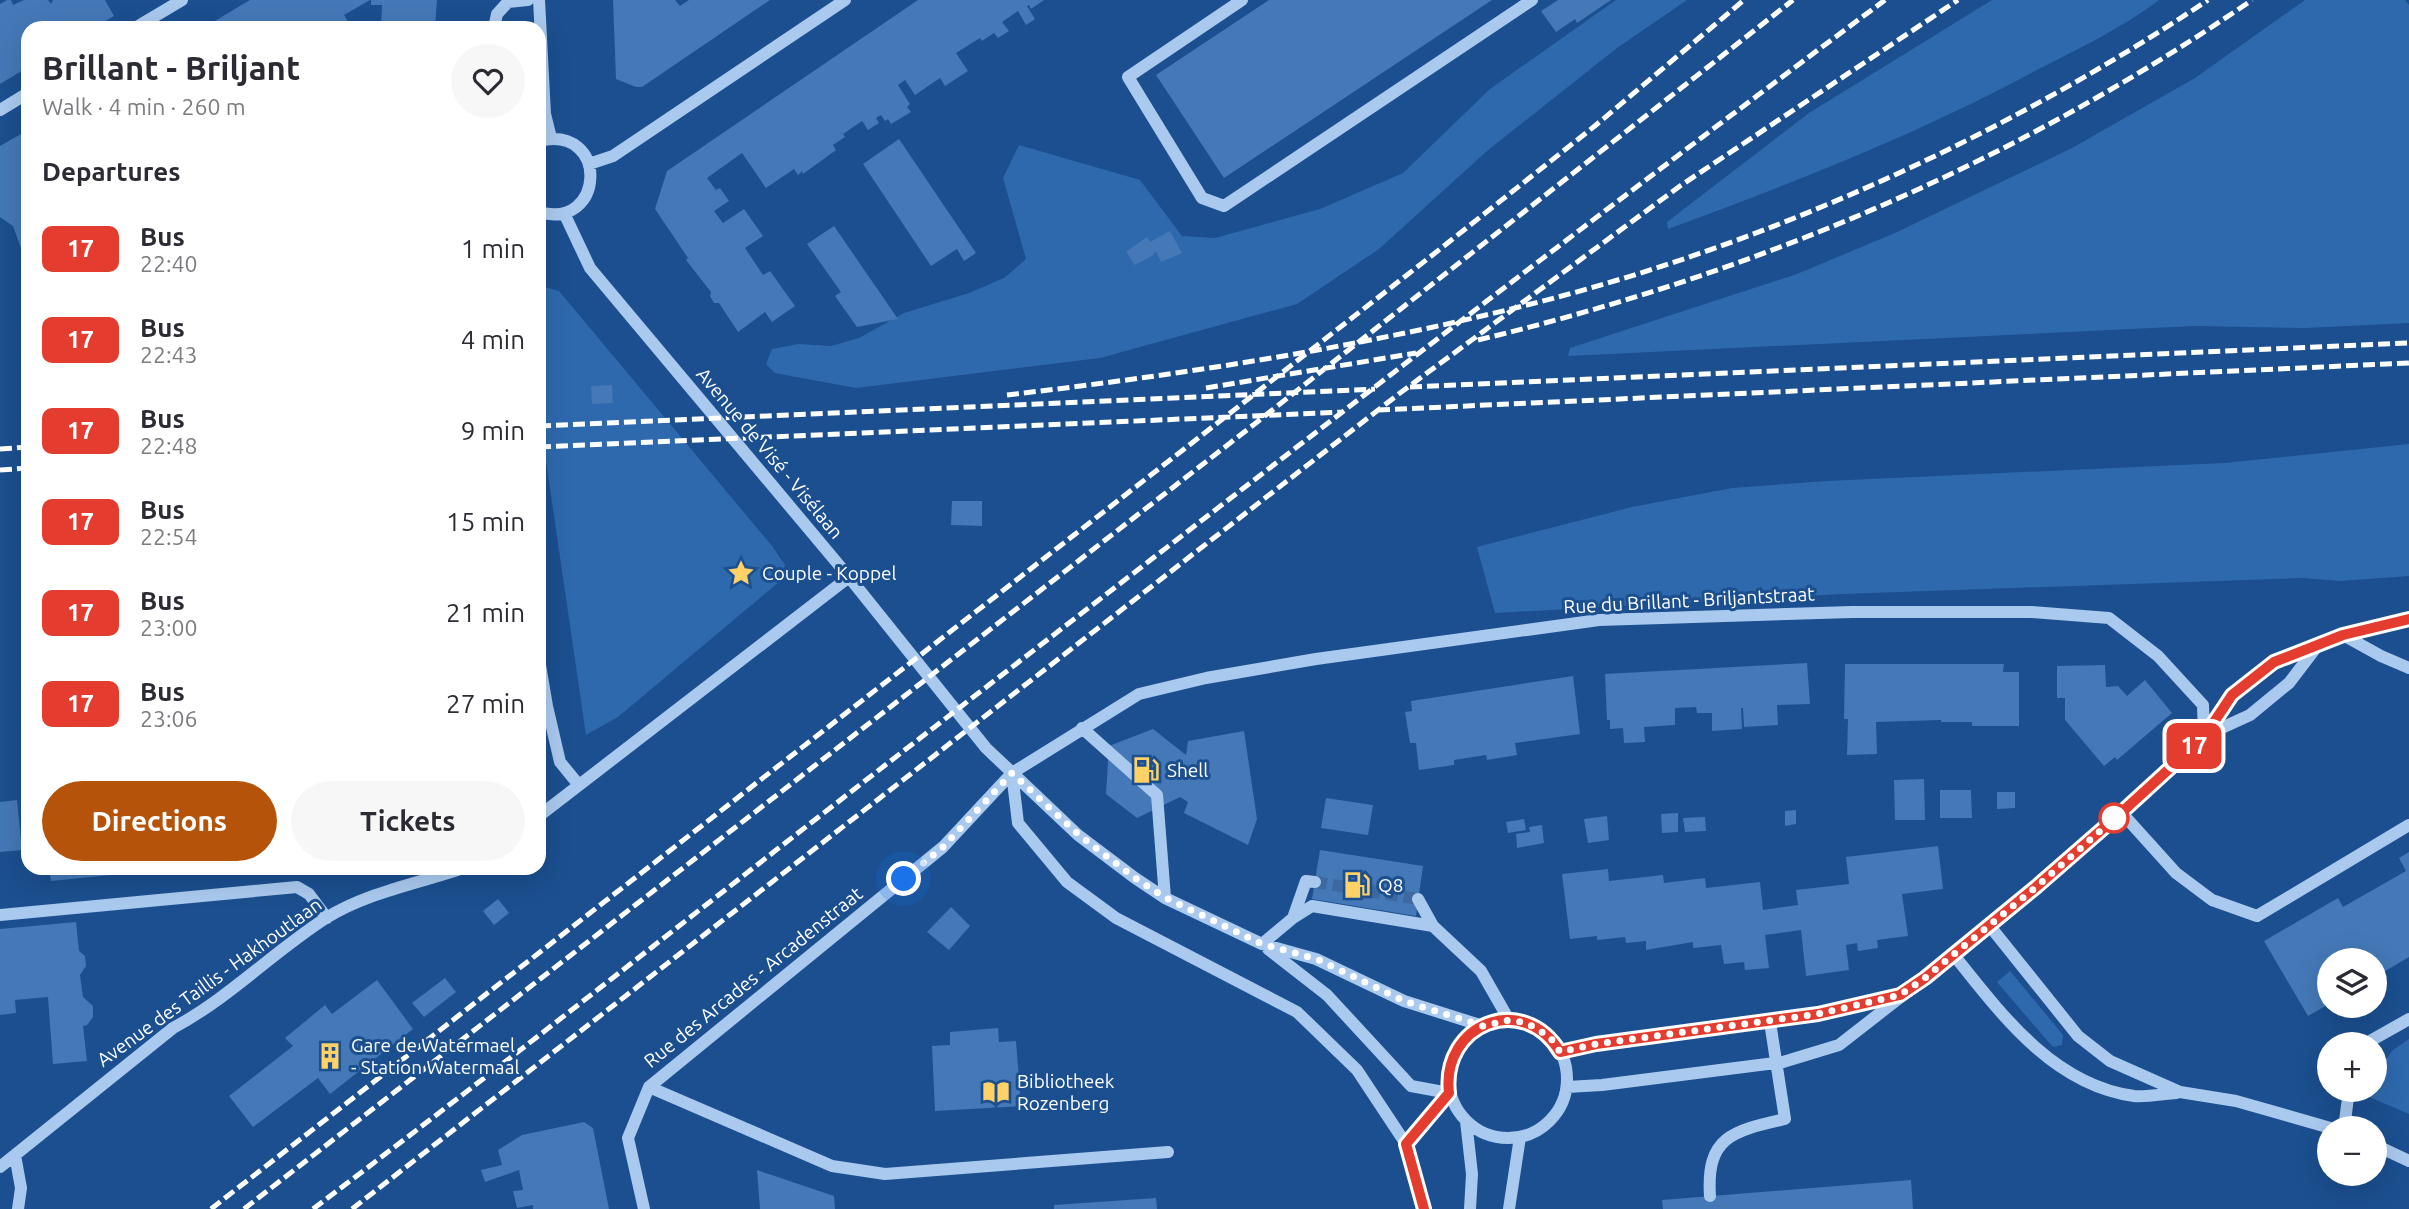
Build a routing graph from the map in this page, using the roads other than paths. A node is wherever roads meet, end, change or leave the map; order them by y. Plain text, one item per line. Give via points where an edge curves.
1 (182, 0) edge
2 (527, 0) edge
3 (539, 0) edge
4 (845, 0) edge
5 (1242, 0) edge
6 (1532, 0) edge
7 (147, 21) edge
8 (496, 21) edge
9 (540, 21) edge
10 (21, 97) edge
11 (0, 110) edge
12 (546, 139) edge
13 (589, 164) junction
14 (564, 213) junction
15 (546, 214) edge
16 (849, 577) junction
17 (2409, 620) edge
18 (2343, 635) junction
19 (2318, 645) junction
20 (2409, 668) edge
21 (546, 700) edge
22 (1082, 728) junction
23 (2204, 737) junction
24 (1012, 773) junction
25 (578, 784) junction
26 (546, 810) edge
27 (2122, 812) junction
28 (2409, 825) edge
29 (439, 875) edge
30 (1315, 882) dead end
31 (1166, 898) junction
32 (1418, 899) dead end
33 (0, 915) edge
34 (327, 918) junction
35 (1293, 918) junction
36 (1989, 925) junction
37 (1433, 926) junction
38 (1262, 944) junction
39 (1953, 954) junction
40 (1900, 995) junction
41 (2409, 1018) edge
42 (1509, 1020) junction
43 (1770, 1022) junction
44 (1483, 1026) junction
45 (2385, 1032) edge
46 (1560, 1052) junction
47 (1777, 1063) junction
48 (649, 1087) junction
49 (1567, 1087) junction
50 (2180, 1092) junction
51 (1449, 1093) junction
52 (1466, 1121) junction
53 (2317, 1124) edge
54 (1520, 1137) junction
55 (1406, 1144) junction
56 (2387, 1151) edge
57 (1168, 1152) dead end
58 (15, 1155) junction
59 (2409, 1161) edge
60 (0, 1167) edge
61 (1710, 1196) dead end
62 (18, 1209) edge
63 (644, 1209) edge
64 (1424, 1209) edge
65 (1469, 1209) edge
66 (1509, 1209) edge

1 - 7 street
2 - 8 street via 508,2
3 - 9 street
4 - 13 street via 614,156
5 - 6 street via 1128,77 1202,198 1224,206
10 - 11 street
12 - 13 street via 575,145
13 - 14 street via 590,189 575,208
14 - 15 street
14 - 16 street, Avenue de Visé - Visélaan via 590,268
16 - 24 street, Avenue de Visé - Visélaan via 986,748
16 - 25 street
17 - 18 street
18 - 19 street
18 - 20 street
19 - 23 street via 2289,683 2250,715
19 - 23 street via 2274,662 2232,695
21 - 25 street via 560,762
22 - 23 street, Rue du Brillant - Briljantstraat via 1139,694 1206,678 1599,620 2031,612 2109,618 2158,656 2203,705
22 - 24 street, Rue du Brillant - Briljantstraat
22 - 31 street via 1157,795
23 - 27 street
24 - 31 street, Avenue de Visé - Visélaan via 1079,835
24 - 48 street, Rue des Arcades - Arcadenstraat via 943,847
24 - 55 street via 1018,823 1067,882 1116,918 1297,1012 1357,1070
25 - 26 street
27 - 28 street via 2176,873 2212,900 2257,916
27 - 36 street
29 - 34 street, Avenue des Taillis - Hakhoutlaan via 371,895
30 - 35 street via 1306,880
31 - 38 street, Avenue de Visé - Visélaan
32 - 37 street
33 - 34 street via 297,887 309,894
34 - 58 street, Avenue des Taillis - Hakhoutlaan via 199,1014 173,1028
35 - 37 street via 1312,906
35 - 38 street
36 - 39 street
36 - 50 street via 2078,1036 2110,1061
37 - 42 street via 1481,971
38 - 44 street via 1317,959 1404,1001
38 - 51 street via 1327,995 1411,1086
39 - 40 street
39 - 50 street via 2037,1050 2075,1077 2136,1096
40 - 43 street
40 - 47 street via 1839,1045
41 - 45 street
42 - 44 street
42 - 46 street via 1535,1027 1550,1037
43 - 46 street
43 - 47 street
44 - 51 street via 1468,1035 1457,1050 1448,1076
46 - 49 street
47 - 49 street
47 - 61 street via 1785,1119 1737,1133 1717,1147 1709,1170
48 - 57 street via 832,1166 885,1174
48 - 63 street, Rue des Arcades - Arcadenstraat via 628,1138
49 - 54 street via 1548,1124
50 - 53 street via 2236,1101
51 - 52 street
51 - 55 street
52 - 54 street via 1490,1136
52 - 65 street via 1472,1174
54 - 66 street
55 - 64 street
56 - 59 street
58 - 60 street, Avenue des Taillis - Hakhoutlaan
58 - 62 street via 21,1188

